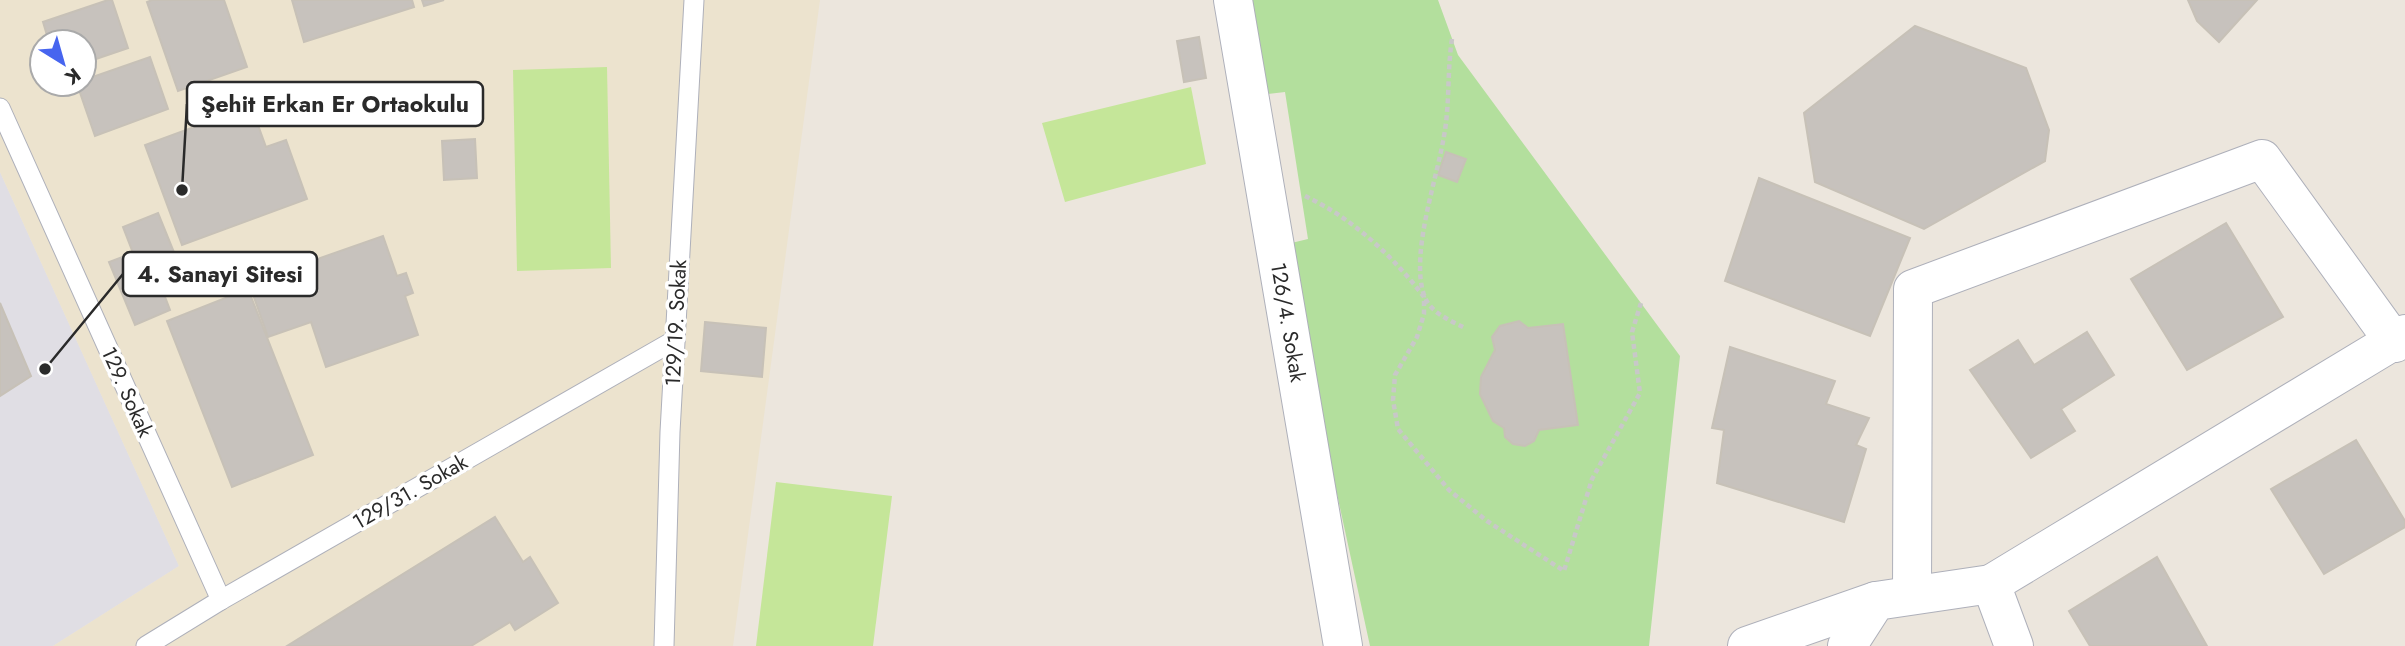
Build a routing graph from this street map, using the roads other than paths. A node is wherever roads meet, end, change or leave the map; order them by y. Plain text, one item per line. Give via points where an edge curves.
1 (694, 0) edge
2 (1233, 0) edge
3 (0, 108) edge
4 (2400, 339) edge
5 (675, 340) junction
6 (1991, 584) junction
7 (1894, 597) junction
8 (221, 600) junction
9 (146, 646) edge
10 (664, 646) edge
11 (1343, 646) edge
12 (1747, 646) edge
13 (1847, 646) edge
14 (2014, 646) edge

1 - 5 lane, 129/19. Sokak
2 - 11 street, 126/4. Sokak
3 - 8 lane, 129. Sokak
4 - 6 street
4 - 7 street via 2262,159 1913,289
5 - 8 lane, 129/31. Sokak
5 - 10 lane, 129/19. Sokak
6 - 7 street
6 - 14 street
7 - 12 street
7 - 13 street
8 - 9 lane, 129/31. Sokak

